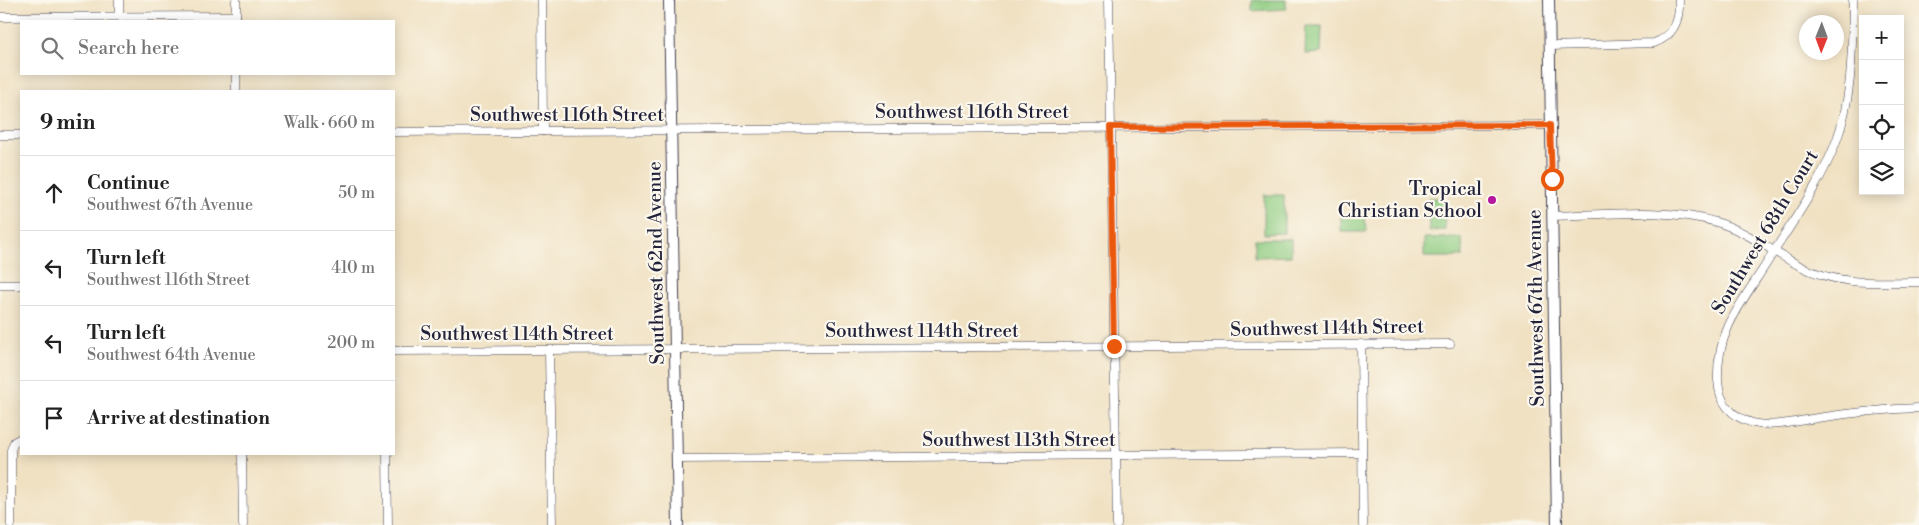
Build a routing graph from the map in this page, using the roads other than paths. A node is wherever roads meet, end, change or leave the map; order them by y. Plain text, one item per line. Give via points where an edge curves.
1 (119, 0) edge
2 (236, 0) edge
3 (542, 0) edge
4 (669, 0) edge
5 (1109, 0) edge
6 (1549, 0) edge
7 (1679, 0) edge
8 (1853, 0) edge
9 (119, 16) junction
10 (0, 17) edge
11 (236, 18) edge
12 (1549, 46) junction
13 (236, 75) edge
14 (236, 90) edge
15 (1550, 125) junction
16 (1110, 127) junction
17 (543, 131) junction
18 (672, 131) junction
19 (395, 132) edge
20 (0, 135) edge
21 (20, 135) edge
22 (1552, 216) junction
23 (1774, 250) junction
24 (1919, 282) edge
25 (0, 285) edge
26 (20, 285) edge
27 (1361, 344) junction
28 (1450, 344) dead end
29 (1114, 346) junction
30 (675, 349) junction
31 (549, 350) junction
32 (395, 351) edge
33 (1919, 408) edge
34 (17, 440) edge
35 (1362, 453) junction
36 (242, 455) edge
37 (387, 455) edge
38 (1116, 455) junction
39 (677, 459) junction
40 (11, 525) edge
41 (243, 525) edge
42 (388, 525) edge
43 (552, 525) edge
44 (678, 525) edge
45 (1116, 525) edge
46 (1363, 525) edge
47 (1557, 525) edge

1 - 9 street
2 - 11 street
3 - 17 street
4 - 18 street, Southwest 62nd Avenue
5 - 16 street
6 - 12 street, Southwest 67th Avenue
7 - 12 street via 1679,18 1675,28 1668,36 1648,44
8 - 23 street, Southwest 68th Court via 1848,91 1837,141 1819,180
9 - 10 street
9 - 11 street
12 - 15 street, Southwest 67th Avenue
13 - 14 street
15 - 16 street, Southwest 116th Street
15 - 22 street, Southwest 67th Avenue
16 - 18 street, Southwest 116th Street
16 - 29 street
17 - 18 street, Southwest 116th Street
17 - 19 street, Southwest 116th Street
18 - 30 street, Southwest 62nd Avenue
20 - 21 street
22 - 23 street via 1651,214 1696,217 1732,227
22 - 47 street, Southwest 67th Avenue
23 - 24 street via 1800,266 1841,280
23 - 33 street, Southwest 68th Court via 1733,314 1720,347 1719,394 1724,404 1736,415 1752,422 1773,424
25 - 26 street
27 - 28 street, Southwest 114th Street
27 - 29 street, Southwest 114th Street
27 - 35 street
29 - 30 street, Southwest 114th Street
29 - 38 street
30 - 31 street, Southwest 114th Street
30 - 39 street, Southwest 62nd Avenue
31 - 32 street, Southwest 114th Street
31 - 43 street
34 - 40 street via 10,455
35 - 38 street, Southwest 113th Street
35 - 46 street
36 - 41 street
37 - 42 street
38 - 39 street, Southwest 113th Street
38 - 45 street
39 - 44 street, Southwest 62nd Avenue

